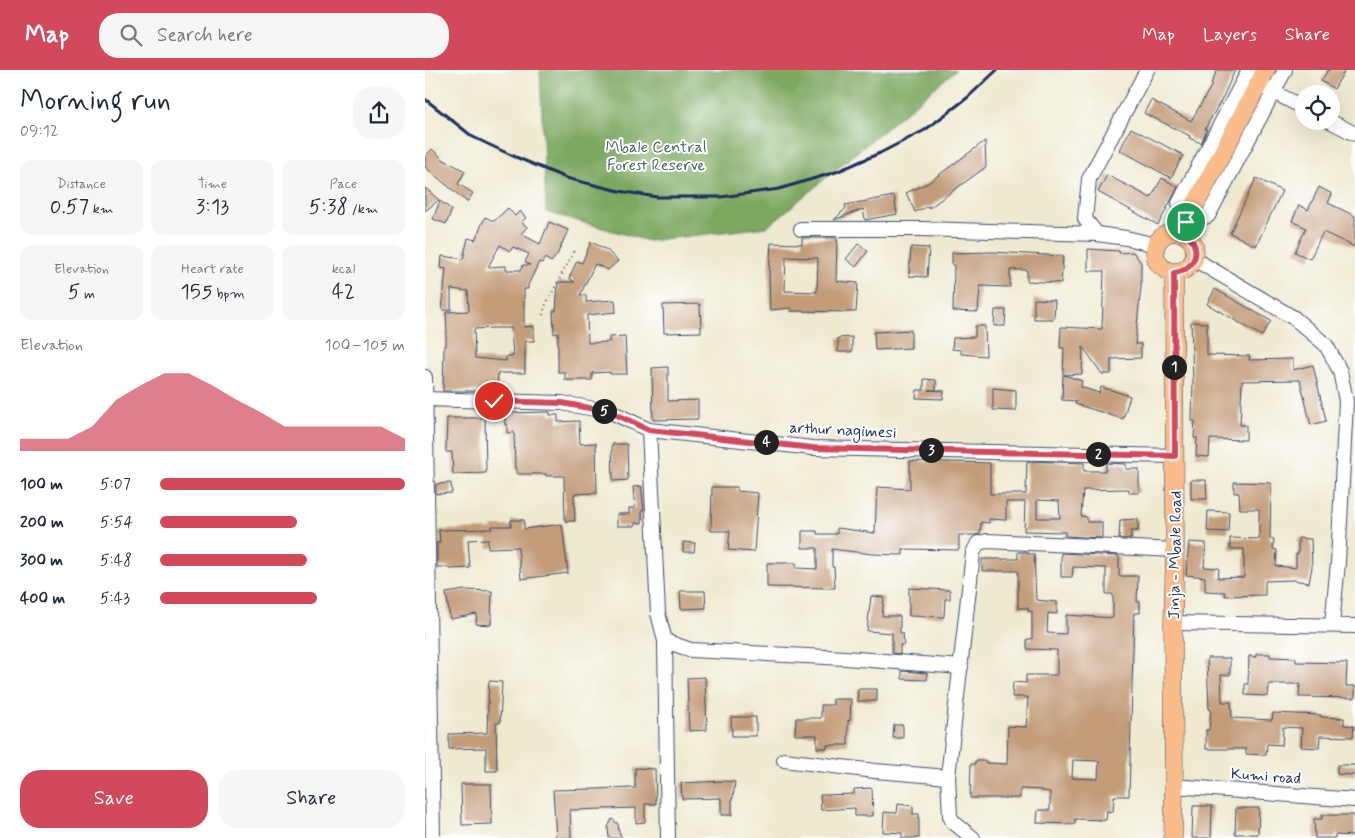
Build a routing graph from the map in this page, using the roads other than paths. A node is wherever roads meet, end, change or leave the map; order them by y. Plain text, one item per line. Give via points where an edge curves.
1 (1147, 70) edge
2 (1285, 70) edge
3 (1262, 79) edge
4 (1295, 102) edge
5 (1340, 126) edge
6 (1355, 134) edge
7 (1183, 227) junction
8 (801, 230) dead end
9 (1097, 234) junction
10 (1156, 245) junction
11 (1194, 260) junction
12 (1174, 273) junction
13 (425, 377) edge
14 (425, 399) edge
15 (649, 430) junction
16 (1175, 456) junction
17 (1175, 550) junction
18 (1173, 623) junction
19 (1332, 625) junction
20 (1355, 626) edge
21 (665, 642) junction
22 (961, 667) junction
23 (784, 760) dead end
24 (948, 777) junction
25 (1174, 786) junction
26 (1355, 800) edge
27 (433, 838) edge
28 (668, 838) edge
29 (973, 838) edge
30 (1173, 838) edge

1 - 9 street via 1089,179 1085,219
2 - 3 street
3 - 4 street
3 - 7 main road
5 - 6 street
7 - 10 main road via 1164,235
7 - 11 main road via 1195,247
8 - 9 street via 921,229
9 - 10 street
10 - 12 main road via 1154,251 1158,264
11 - 12 main road via 1186,270
11 - 19 street via 1293,318 1326,345 1340,370 1346,401
12 - 16 main road, Jinja - Mbale Road
13 - 14 street
14 - 15 street, arthur nagimesi via 562,403 611,412
14 - 27 street
15 - 16 street, arthur nagimesi via 813,448
15 - 21 street via 659,613
16 - 17 main road, Jinja - Mbale Road
17 - 18 main road, Jinja - Mbale Road
17 - 22 street via 978,543 973,553
18 - 19 street
18 - 25 main road, Jinja - Mbale Road
19 - 20 street
21 - 22 street via 691,650
21 - 28 street
22 - 24 street
23 - 24 street
24 - 29 street via 950,816
25 - 26 street, Kumi road
25 - 30 main road, Jinja - Mbale Road

